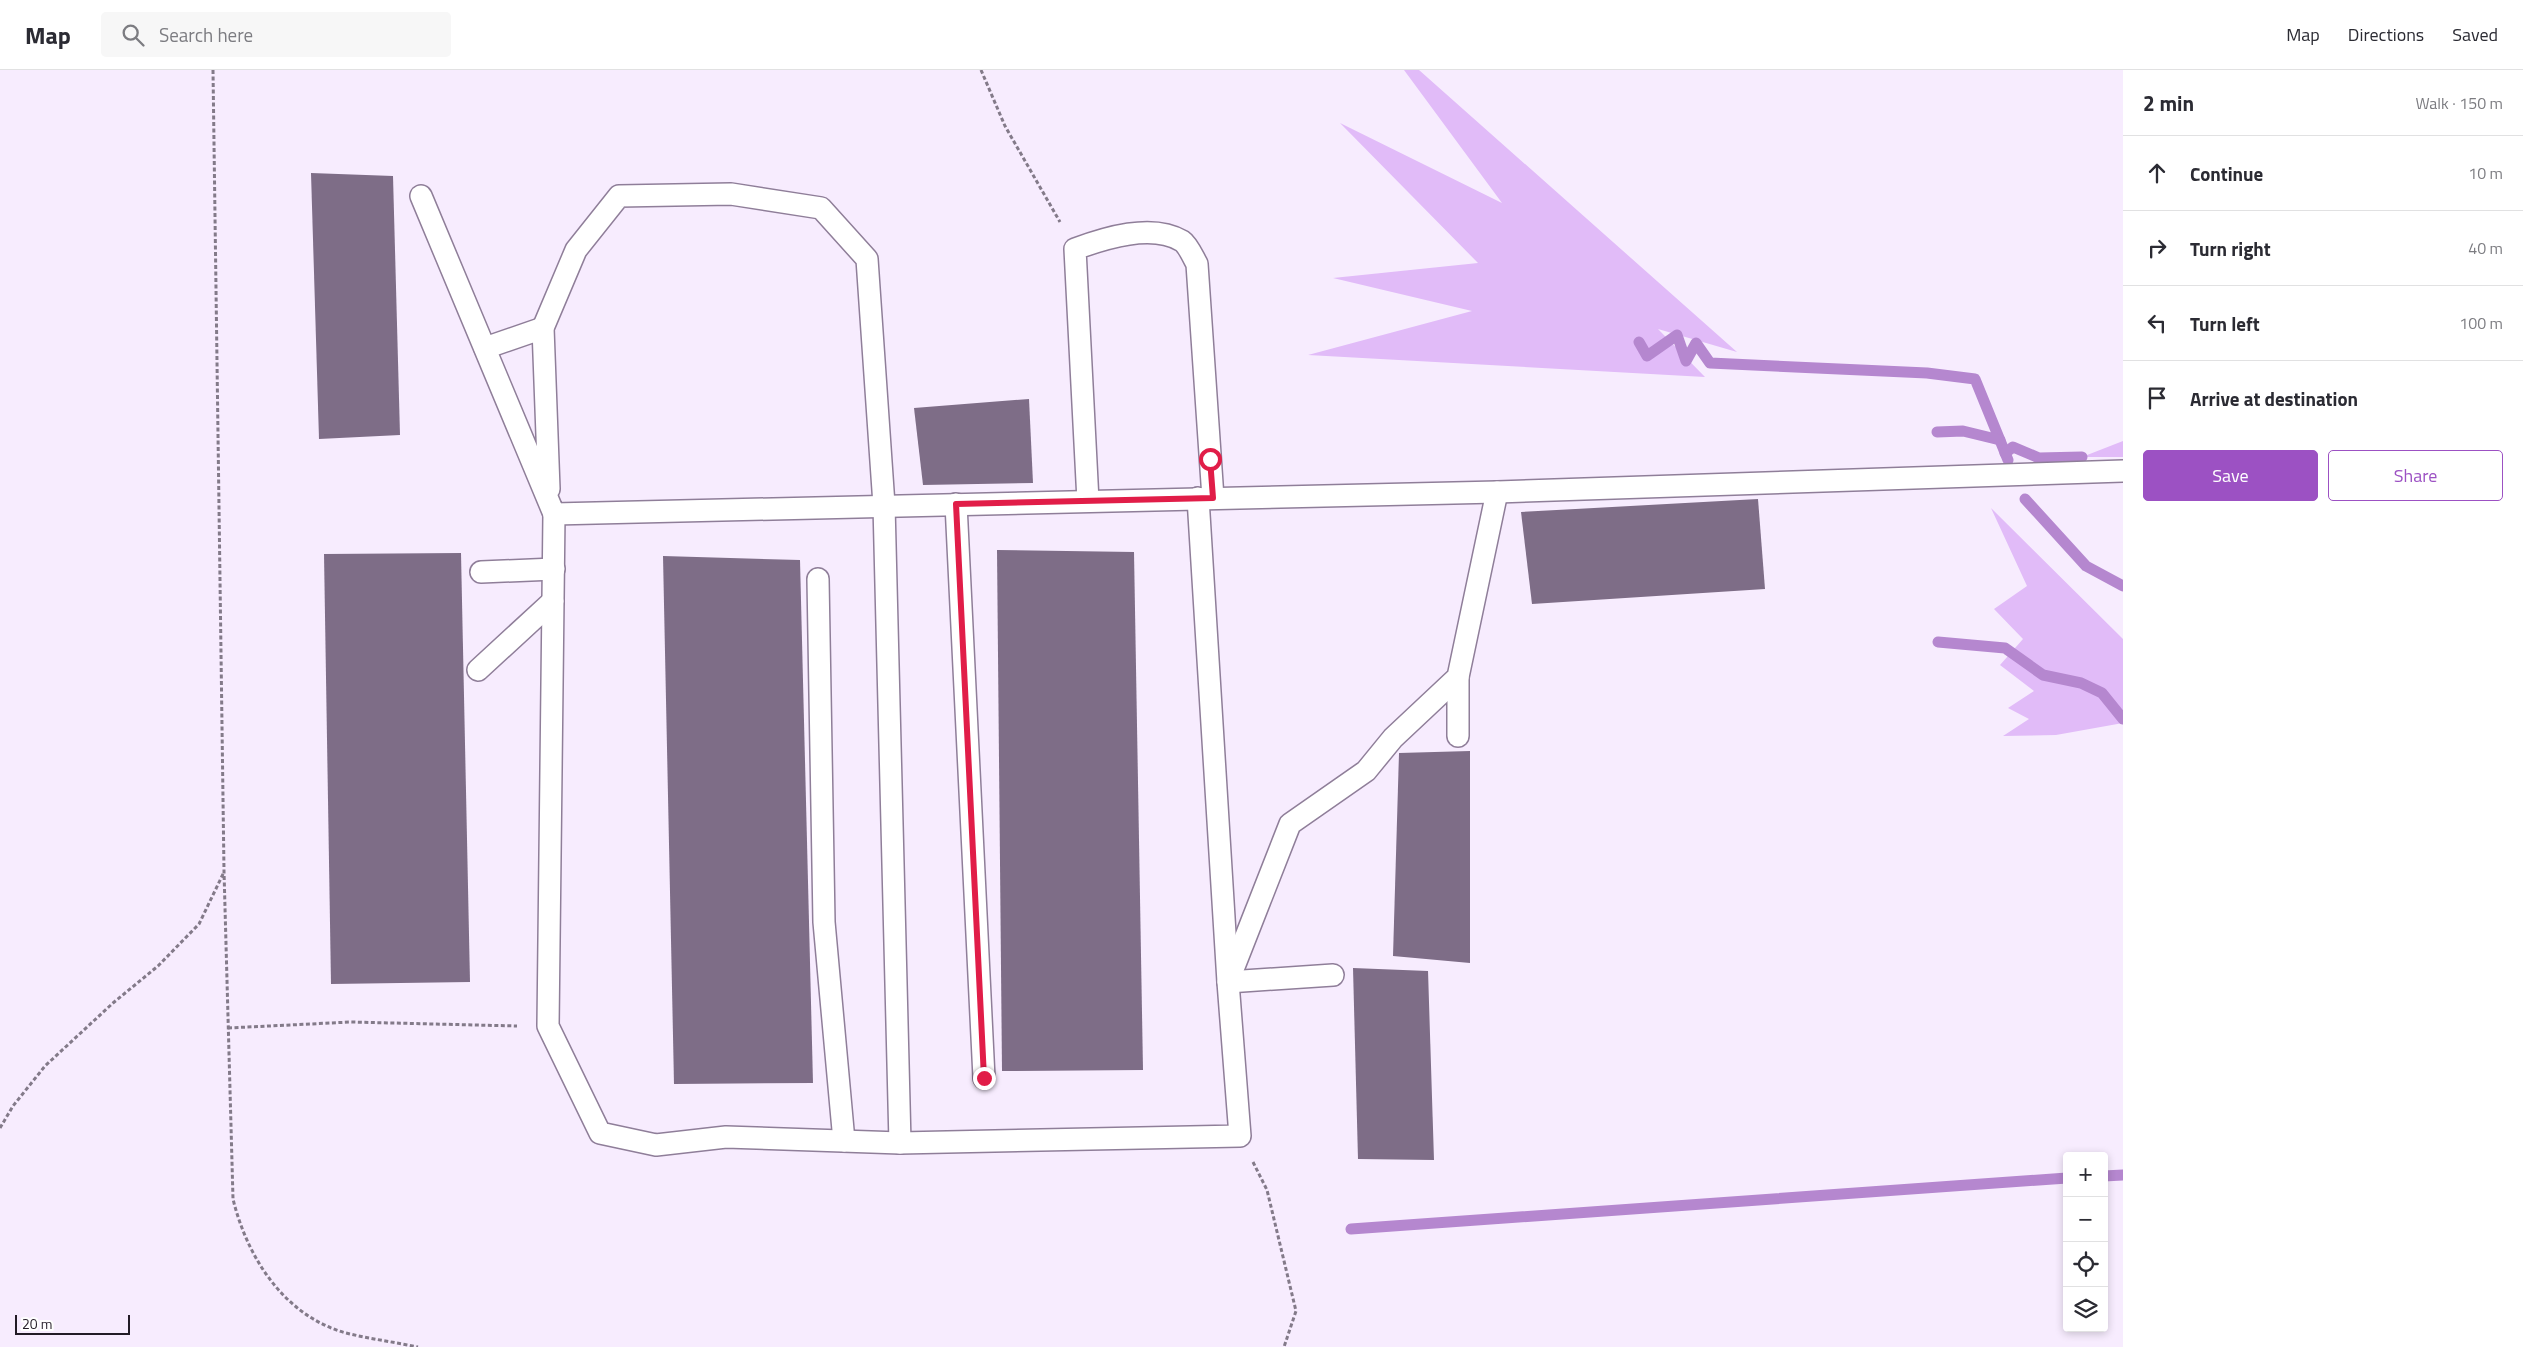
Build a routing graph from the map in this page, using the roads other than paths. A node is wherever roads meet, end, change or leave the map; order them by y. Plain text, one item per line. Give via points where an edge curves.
1 (421, 196) dead end
2 (543, 328) junction
3 (485, 348) junction
4 (2123, 471) edge
5 (1497, 492) junction
6 (1206, 498) junction
7 (1088, 501) junction
8 (956, 504) junction
9 (884, 506) junction
10 (552, 508) junction
11 (554, 569) junction
12 (481, 572) dead end
13 (818, 579) dead end
14 (553, 601) junction
15 (478, 670) dead end
16 (1458, 677) junction
17 (1458, 736) dead end
18 (1333, 975) dead end
19 (1228, 982) junction
20 (984, 1078) dead end
21 (844, 1141) junction
22 (900, 1143) junction

1 - 3 lane
2 - 3 lane
2 - 9 lane via 576,250 620,196 730,194 821,208 867,259
2 - 10 lane
3 - 10 lane
4 - 5 lane
5 - 6 lane
5 - 16 lane
6 - 7 lane
6 - 7 lane via 1198,264 1183,242 1160,233 1114,235 1075,248
6 - 19 lane
7 - 8 lane
8 - 9 lane
8 - 20 lane
9 - 10 lane
9 - 22 lane
10 - 11 lane
11 - 12 lane
11 - 14 lane
13 - 21 lane via 824,922
14 - 15 lane
14 - 21 lane via 548,1026 600,1133 656,1145 726,1137
16 - 17 lane
16 - 19 lane via 1393,738 1366,771 1290,824
18 - 19 lane
19 - 22 lane via 1240,1136
21 - 22 lane

